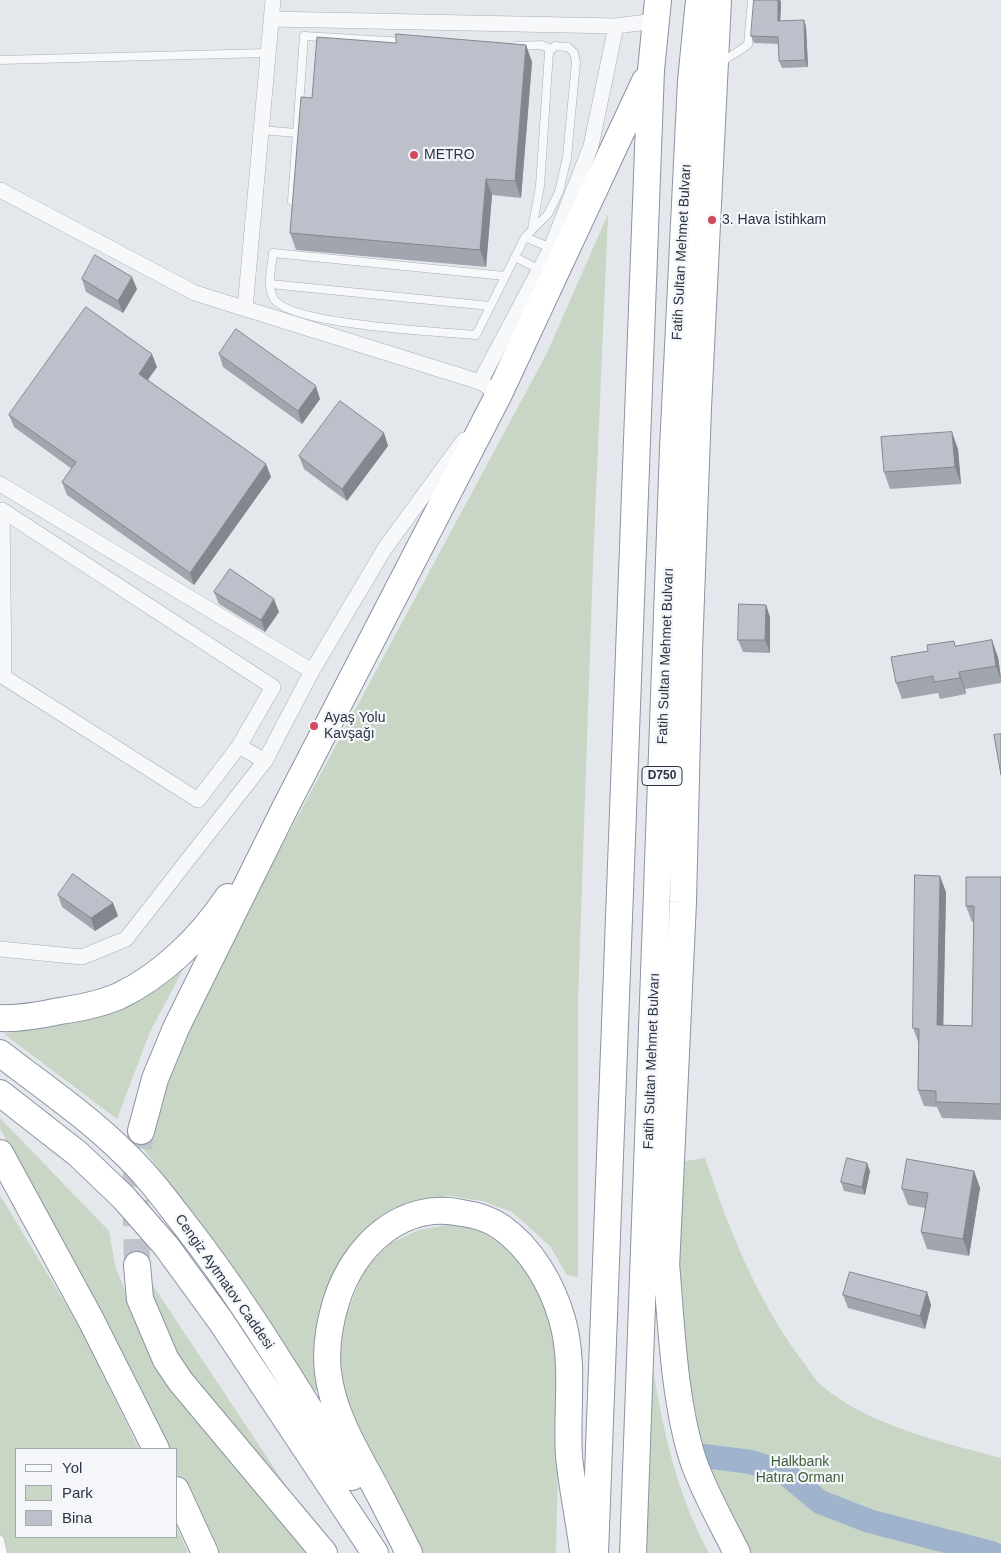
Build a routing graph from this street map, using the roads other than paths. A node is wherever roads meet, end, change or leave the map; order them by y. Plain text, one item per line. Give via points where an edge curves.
1 (273, 0) edge
2 (699, 0) edge
3 (718, 0) edge
4 (752, 0) edge
5 (656, 11) edge
6 (271, 19) junction
7 (616, 26) junction
8 (416, 42) edge
9 (508, 47) edge
10 (551, 49) junction
11 (266, 53) junction
12 (0, 60) edge
13 (650, 70) junction
14 (702, 74) junction
15 (260, 130) junction
16 (297, 133) junction
17 (0, 190) edge
18 (292, 201) edge
19 (532, 229) junction
20 (525, 236) junction
21 (551, 248) junction
22 (515, 257) junction
23 (540, 270) junction
24 (505, 276) junction
25 (270, 284) junction
26 (490, 306) junction
27 (245, 308) junction
28 (491, 389) junction
29 (0, 484) edge
30 (312, 671) junction
31 (239, 746) junction
32 (264, 761) junction
33 (286, 806) junction
34 (0, 949) edge
35 (0, 1018) edge
36 (653, 1025) junction
37 (0, 1053) edge
38 (0, 1093) edge
39 (141, 1131) tunnel mouth
40 (0, 1153) edge
41 (136, 1265) tunnel mouth
42 (666, 1268) junction
43 (155, 1448) edge
44 (178, 1494) edge
45 (0, 1540) edge
46 (3, 1553) edge
47 (205, 1553) edge
48 (324, 1553) edge
49 (374, 1553) edge
50 (401, 1553) edge
51 (409, 1553) edge
52 (584, 1553) edge
53 (595, 1553) edge
54 (633, 1553) edge
55 (737, 1553) edge

1 - 6 street
2 - 14 highway, Fatih Sultan Mehmet Bulvarı / D750
3 - 14 highway
4 - 14 lane via 748,44
5 - 7 street
5 - 13 highway, D750
6 - 7 street
6 - 11 street
7 - 21 street via 591,146
8 - 16 lane via 304,36
9 - 10 lane via 541,44
10 - 19 lane via 540,186
10 - 19 lane via 555,46 568,47 575,57 567,157 557,197 548,214
11 - 12 lane
11 - 15 street
13 - 28 highway
13 - 53 highway, D750
14 - 36 highway, Fatih Sultan Mehmet Bulvarı / D750 via 673,449
14 - 42 highway via 684,902
15 - 16 lane
15 - 27 street
16 - 18 lane
17 - 27 street via 195,293
19 - 20 lane
20 - 21 lane
20 - 22 lane
21 - 23 street
22 - 23 lane
22 - 24 lane
23 - 28 street
24 - 25 lane via 273,253
24 - 26 lane
25 - 26 lane
25 - 26 lane via 274,299 282,307 362,327 476,335
27 - 28 street
28 - 30 street via 473,428 386,548
28 - 33 highway
29 - 30 street
30 - 32 street
31 - 31 street via 198,800 4,677 2,510 273,686
31 - 32 street
32 - 34 street via 126,939 82,957
33 - 35 highway via 213,919 187,947 151,975 118,996 83,1007
33 - 39 highway via 176,1028 155,1079
36 - 42 highway via 663,1099 661,1212
36 - 54 highway, Fatih Sultan Mehmet Bulvarı / D750
37 - 50 highway, Cengiz Aytmatov Caddesi via 122,1150 170,1205 241,1302
38 - 49 highway, Cengiz Aytmatov Caddesi via 78,1154 124,1198 166,1246 220,1320
40 - 43 highway via 91,1320
41 - 48 highway via 140,1299 166,1360
42 - 55 highway via 685,1430 693,1461
44 - 47 highway
45 - 46 lane
51 - 52 highway via 341,1420 328,1377 327,1334 340,1289 358,1254 399,1221 437,1211 479,1216 500,1226 533,1257 559,1311 567,1348 569,1456

